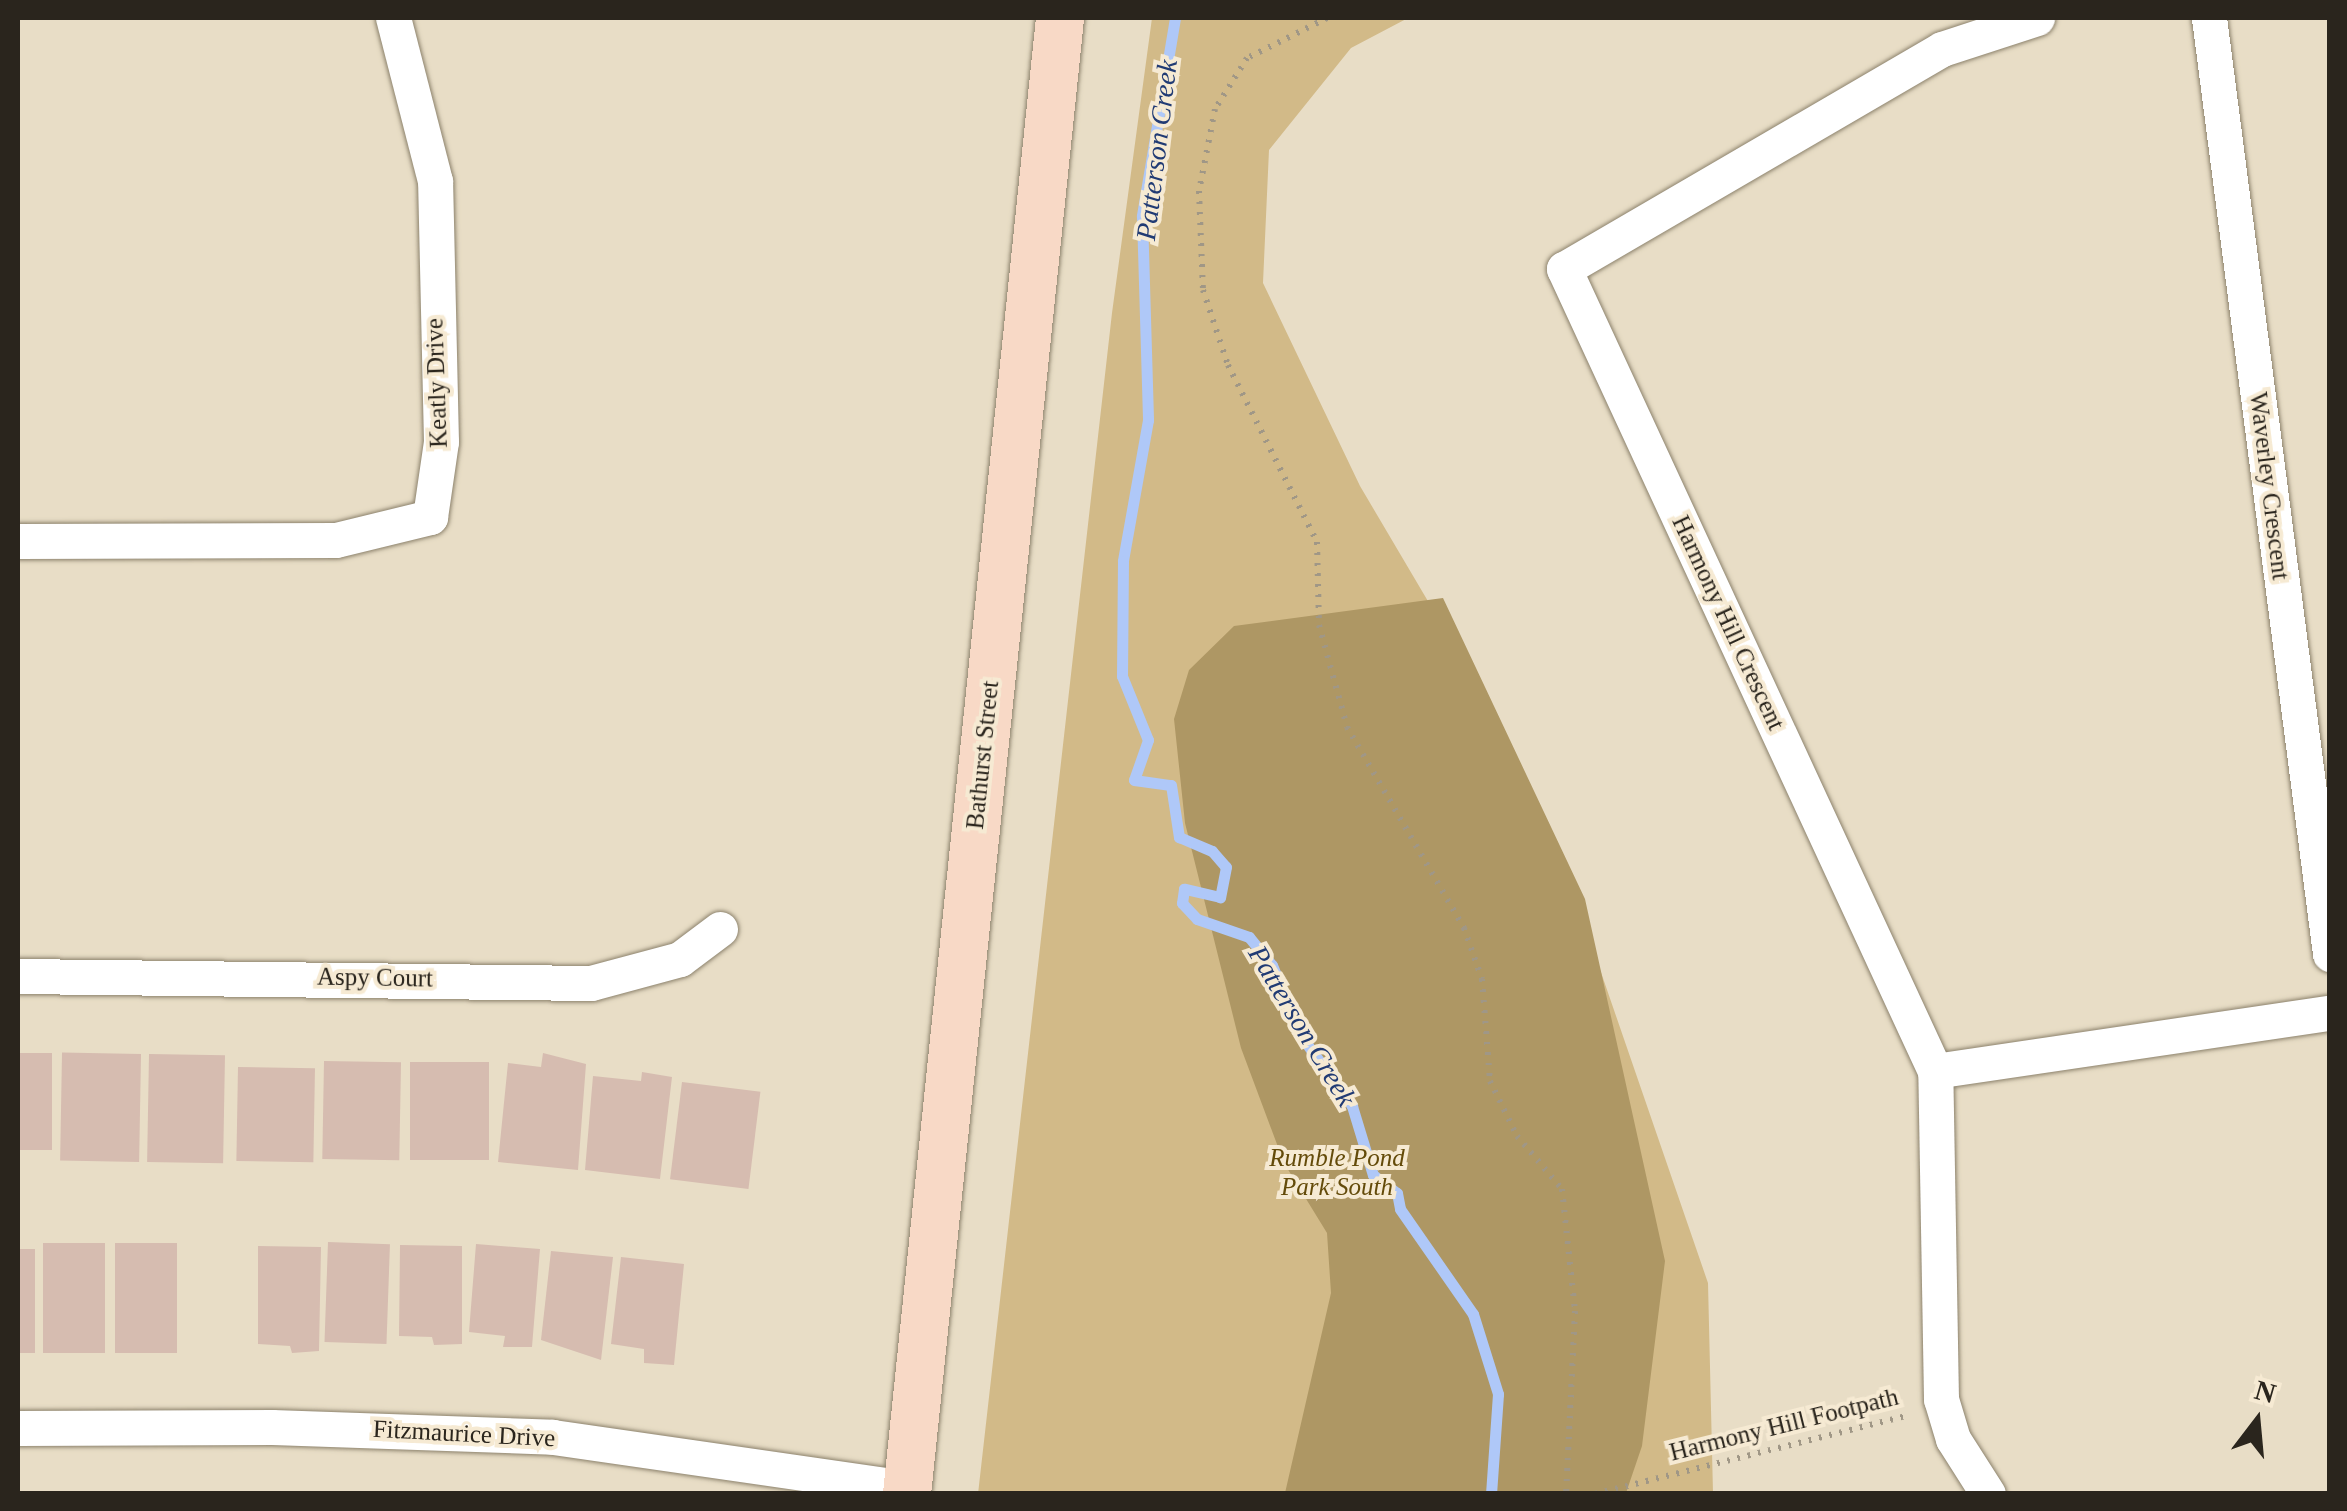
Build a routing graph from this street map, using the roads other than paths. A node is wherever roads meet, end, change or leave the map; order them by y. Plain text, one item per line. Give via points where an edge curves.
1 (393, 18) edge
2 (1060, 18) edge
3 (2038, 18) edge
4 (2209, 18) edge
5 (18, 541) edge
6 (720, 929) dead end
7 (2330, 954) edge
8 (18, 976) edge
9 (2330, 1012) edge
10 (1935, 1072) junction
11 (18, 1428) edge
12 (908, 1491) edge
13 (1988, 1494) edge

1 - 5 street, Keatly Drive via 435,181 442,442 430,517 336,540
2 - 12 main road, Bathurst Street
3 - 10 street, Harmony Hill Crescent via 1942,49 1564,269
4 - 7 street, Waverley Crescent
6 - 8 street, Aspy Court via 680,959 591,983
9 - 10 street
10 - 13 street, Harmony Hill Crescent via 1943,1406 1953,1438
11 - 12 street, Fitzmaurice Drive via 272,1427 552,1437

